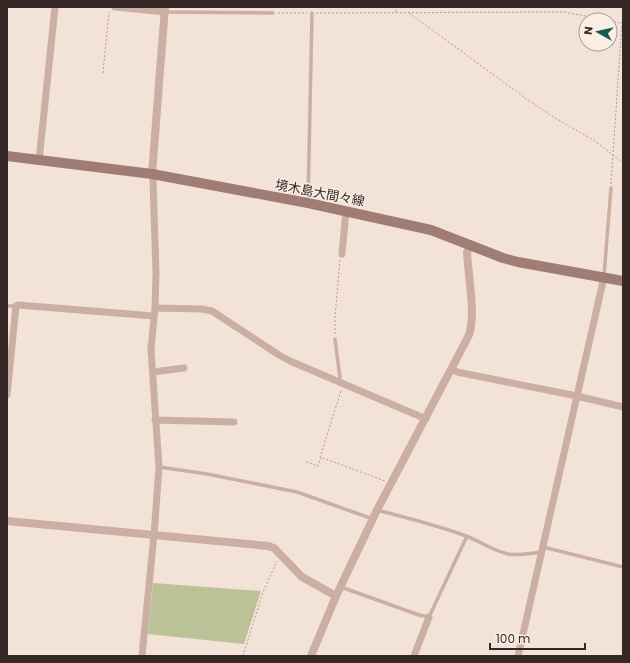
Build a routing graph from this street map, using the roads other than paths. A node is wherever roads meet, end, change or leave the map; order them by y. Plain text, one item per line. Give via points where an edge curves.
1 (55, 7) edge
2 (115, 7) edge
3 (165, 10) edge
4 (273, 13) road end
5 (312, 13) road end
6 (7, 156) edge
7 (39, 160) junction
8 (152, 174) junction
9 (611, 188) road end
10 (308, 203) junction
11 (346, 211) junction
12 (470, 245) junction
13 (342, 254) road end
14 (604, 278) junction
15 (623, 281) edge
16 (7, 306) edge
17 (16, 306) junction
18 (155, 308) junction
19 (154, 316) junction
20 (335, 339) road end
21 (9, 358) edge
22 (184, 368) dead end
23 (452, 369) junction
24 (153, 372) junction
25 (341, 383) junction
26 (7, 395) edge
27 (577, 396) junction
28 (623, 407) edge
29 (426, 419) junction
30 (155, 420) junction
31 (234, 422) dead end
32 (159, 467) junction
33 (377, 510) junction
34 (373, 519) junction
35 (7, 521) edge
36 (154, 535) junction
37 (467, 536) junction
38 (542, 550) junction
39 (623, 567) edge
40 (341, 587) junction
41 (336, 596) junction
42 (429, 617) junction
43 (142, 656) edge
44 (311, 656) edge
45 (414, 656) edge
46 (519, 656) edge

1 - 7 street
2 - 3 street
3 - 4 lane
3 - 8 street
5 - 10 lane
6 - 7 main road, 境木島大間々線
7 - 8 main road, 境木島大間々線
8 - 10 main road, 境木島大間々線
8 - 18 street
9 - 14 lane
10 - 11 main road, 境木島大間々線
11 - 12 main road, 境木島大間々線 via 431,230
11 - 13 street
12 - 14 main road, 境木島大間々線 via 518,262
12 - 23 street via 467,252 471,329
14 - 15 main road, 境木島大間々線
14 - 27 street
16 - 17 lane
17 - 19 street
17 - 21 street
18 - 19 street
18 - 25 street via 212,311 279,356
19 - 24 street
20 - 25 lane
21 - 26 street
22 - 24 street
23 - 27 street
23 - 29 street
24 - 30 street
25 - 29 street
27 - 28 street
27 - 38 street
29 - 33 street
30 - 31 street
30 - 32 street
32 - 34 lane via 297,492
32 - 36 street
33 - 34 street
33 - 37 lane
34 - 40 street
35 - 36 street
36 - 41 street via 274,548 302,577
36 - 43 street
37 - 38 lane via 508,554 518,555
37 - 42 lane
38 - 39 lane
38 - 46 street
40 - 41 street
40 - 42 lane
41 - 44 street
42 - 45 street

